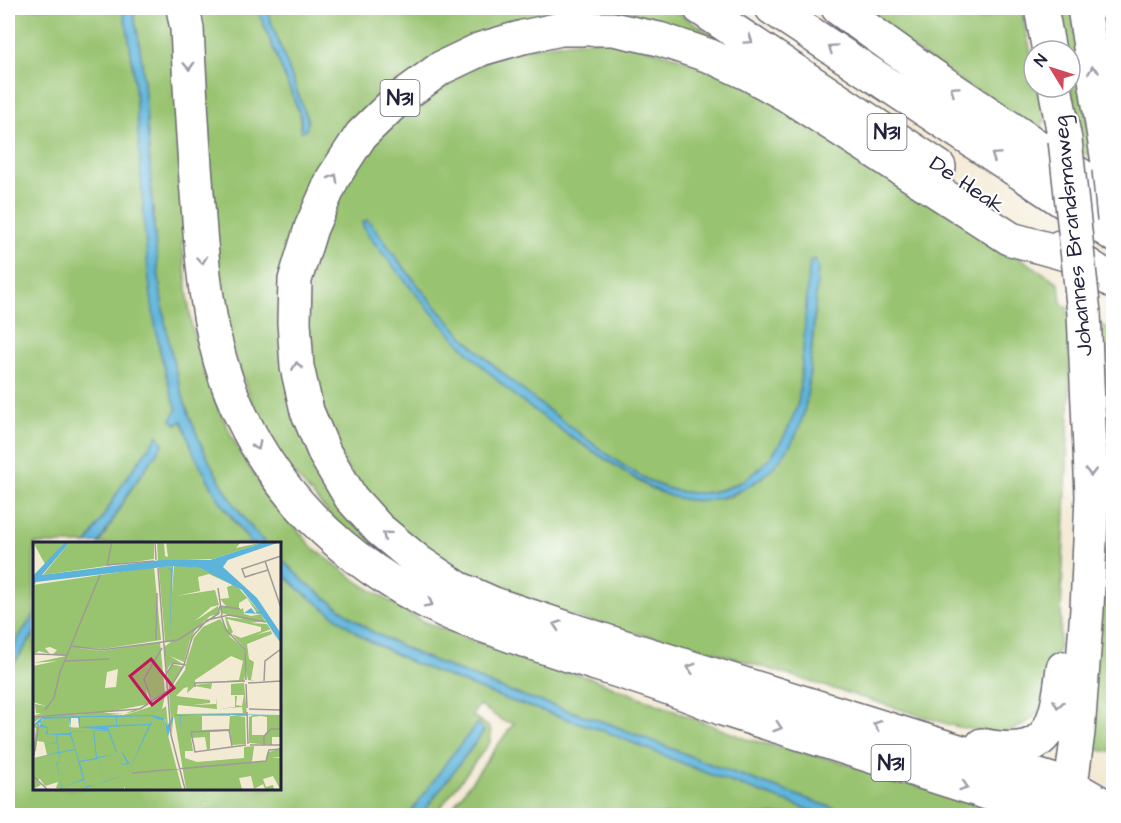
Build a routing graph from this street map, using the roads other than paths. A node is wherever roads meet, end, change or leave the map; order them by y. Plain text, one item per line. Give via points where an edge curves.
1 (183, 8) edge
2 (700, 8) edge
3 (772, 8) edge
4 (838, 8) edge
5 (1041, 8) edge
6 (1084, 8) edge
7 (1047, 39) edge
8 (1057, 99) edge
9 (1111, 183) edge
10 (1113, 219) edge
11 (1113, 235) edge
12 (1074, 256) junction
13 (1113, 282) edge
14 (1087, 609) junction
15 (933, 742) junction
16 (1069, 801) edge
17 (1113, 812) edge
18 (1060, 816) edge
19 (1088, 816) edge

1 -> 18 highway, N31 via 202,264 226,378 264,460 326,532 370,569 447,612 723,709
2 -> 12 highway, De Heak / N31
11 -> 3 highway, De Heak / N31
9 -> 4 highway via 930,74
5 - 7 highway
9 -> 6 highway, Johannes Brandsmaweg
8 -> 14 highway, Johannes Brandsmaweg, bridge via 1084,313 1092,496
9 - 10 highway, Johannes Brandsmaweg, bridge
12 - 13 highway, De Heak / N31
15 -> 12 highway, N31 via 494,604 458,588 419,562 379,529 351,498 307,411 297,367 295,280 311,228 333,178 361,135 396,101 441,68 481,49 561,29 613,29 710,56 787,95 1011,239
14 -> 15 highway, N31 via 1065,649 1057,712 1041,739 1012,750 960,741
14 - 16 highway, Johannes Brandsmaweg
15 - 16 highway, N31
16 - 17 highway
17 - 19 highway

